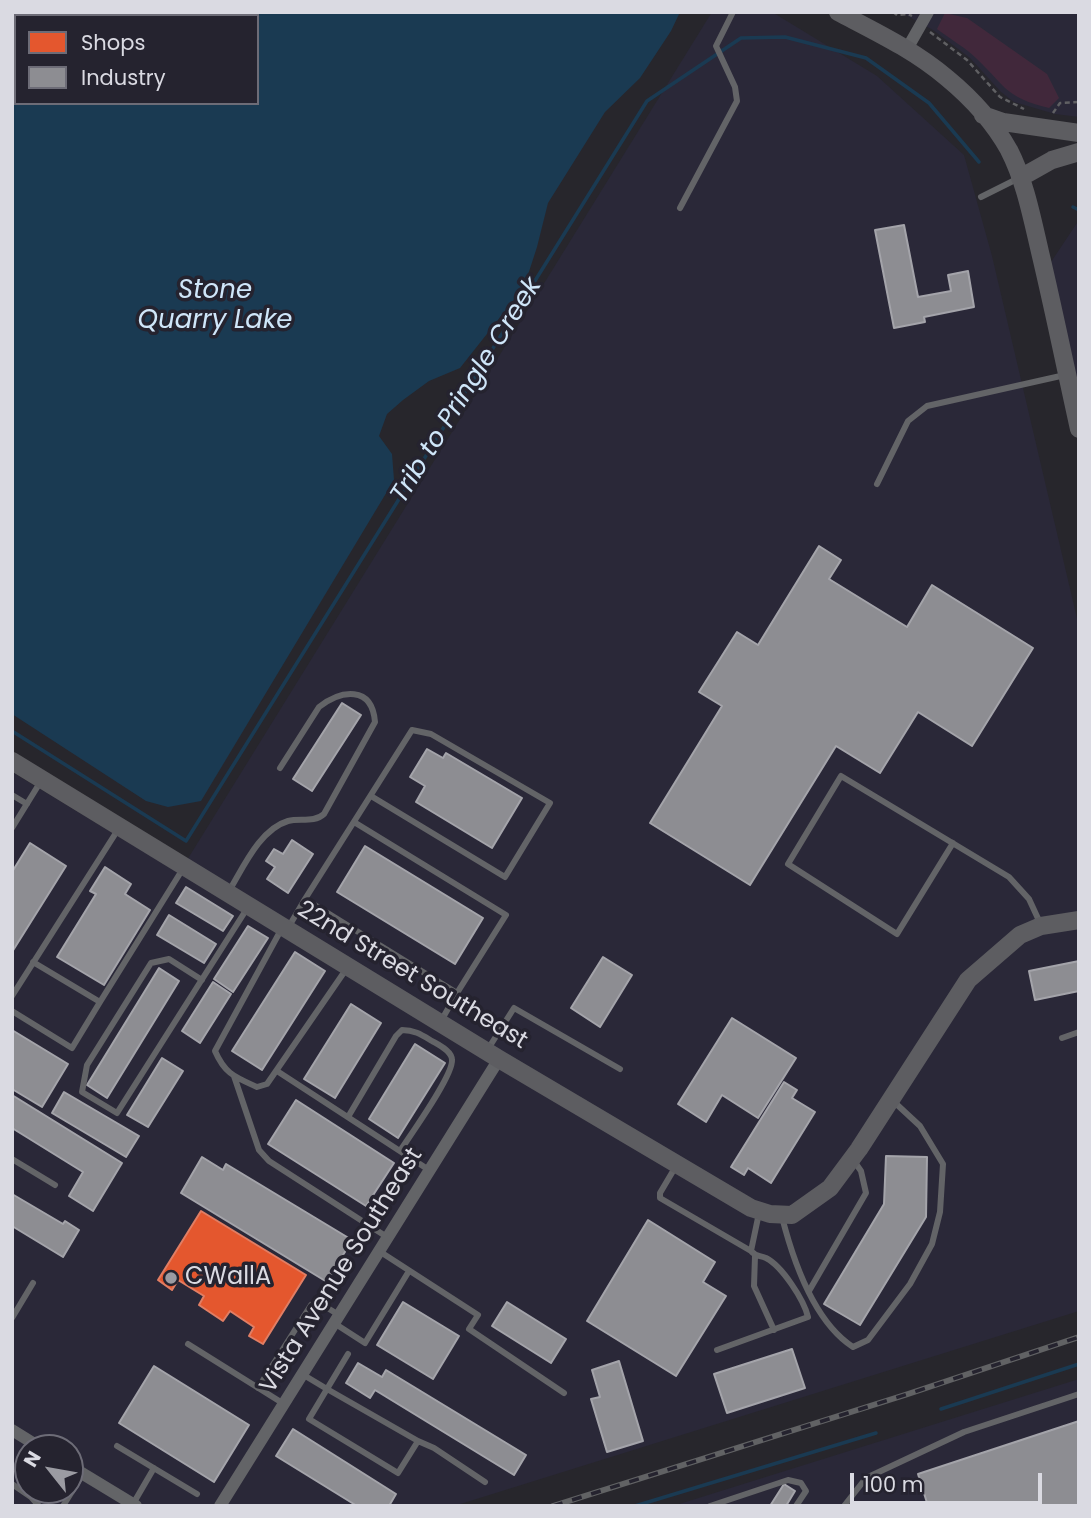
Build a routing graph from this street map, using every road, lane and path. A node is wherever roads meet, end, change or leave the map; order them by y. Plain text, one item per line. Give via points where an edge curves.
1 (733, 12) edge
2 (838, 12) edge
3 (892, 12) edge
4 (925, 18) edge
5 (907, 49) junction
6 (1079, 103) edge
7 (1025, 109) dead end
8 (983, 115) junction
9 (1052, 117) dead end
10 (1079, 133) edge
11 (1079, 152) edge
12 (1020, 178) junction
13 (981, 197) dead end
14 (680, 208) dead end
15 (1067, 375) junction
16 (1079, 429) edge
17 (877, 484) dead end
18 (12, 761) edge
19 (280, 768) dead end
20 (43, 779) junction
21 (12, 795) edge
22 (371, 796) junction
23 (27, 804) junction
24 (354, 822) junction
25 (120, 827) junction
26 (12, 828) edge
27 (953, 843) junction
28 (184, 866) junction
29 (228, 893) junction
30 (305, 899) junction
31 (249, 905) junction
32 (1079, 920) edge
33 (1041, 926) junction
34 (285, 927) junction
35 (33, 962) junction
36 (348, 966) junction
37 (202, 980) junction
38 (457, 993) junction
39 (12, 996) edge
40 (100, 1002) junction
41 (12, 1011) edge
42 (440, 1022) junction
43 (1079, 1032) edge
44 (1062, 1038) dead end
45 (493, 1055) junction
46 (620, 1069) dead end
47 (277, 1071) junction
48 (234, 1076) junction
49 (891, 1100) junction
50 (348, 1117) junction
51 (400, 1151) junction
52 (852, 1158) junction
53 (12, 1159) edge
54 (677, 1164) junction
55 (429, 1170) junction
56 (55, 1185) dead end
57 (760, 1211) junction
58 (787, 1215) junction
59 (387, 1237) junction
60 (379, 1251) junction
61 (753, 1253) junction
62 (409, 1270) junction
63 (33, 1283) dead end
64 (809, 1291) junction
65 (12, 1318) edge
66 (337, 1319) junction
67 (774, 1330) junction
68 (188, 1344) dead end
69 (717, 1350) dead end
70 (348, 1354) dead end
71 (302, 1374) junction
72 (258, 1388) junction
73 (327, 1389) junction
74 (564, 1392) dead end
75 (1079, 1394) edge
76 (284, 1404) junction
77 (418, 1441) junction
78 (117, 1446) dead end
79 (154, 1468) junction
80 (84, 1475) edge
81 (485, 1482) dead end
82 (12, 1484) edge
83 (197, 1494) dead end
84 (37, 1505) edge
85 (134, 1505) edge
86 (220, 1506) edge
87 (710, 1506) edge
88 (796, 1506) edge
89 (844, 1506) edge

1 - 14 lane via 716,46 737,101
2 - 5 street
3 - 4 path
4 - 5 street
4 - 7 path via 934,36 967,60 1000,97
5 - 8 street via 948,79
6 - 9 path via 1060,103
8 - 10 street
8 - 12 street via 1010,153
11 - 12 street via 1052,160
12 - 13 lane
12 - 15 street
15 - 16 street
15 - 17 lane via 927,406 908,421
18 - 20 street, 22nd Street Southeast
19 - 29 lane via 328,700 348,694 370,704 375,722 324,814 289,821 272,830
20 - 23 lane
20 - 25 street, 22nd Street Southeast
21 - 23 lane
22 - 22 lane via 412,730 431,734 550,803 505,877
22 - 24 lane
23 - 26 lane
24 - 30 lane
24 - 38 lane via 506,915
25 - 28 street, 22nd Street Southeast
25 - 35 lane
27 - 27 lane via 841,776 788,864 897,934
27 - 33 lane via 1009,877 1028,899
28 - 29 street, 22nd Street Southeast
28 - 40 lane
29 - 31 street, 22nd Street Southeast
30 - 34 lane
30 - 38 lane
31 - 34 street, 22nd Street Southeast
31 - 37 lane
32 - 33 street
33 - 49 street via 1020,935 968,980
34 - 36 street, 22nd Street Southeast
34 - 48 lane via 215,1051
35 - 39 lane
35 - 40 lane
36 - 42 street, 22nd Street Southeast
36 - 47 lane
37 - 37 lane via 117,1113 82,1092 87,1065 151,963 169,959
38 - 42 lane
40 - 41 lane via 72,1048
42 - 45 street, 22nd Street Southeast
43 - 44 lane
45 - 46 lane via 514,1008
45 - 54 street, 22nd Street Southeast
45 - 55 street, Vista Avenue Southeast
47 - 48 lane via 267,1084 257,1087
47 - 50 lane
48 - 59 lane via 259,1150 269,1161
49 - 52 street
49 - 64 lane via 920,1126 943,1164 940,1212 932,1244 910,1284 860,1345 846,1343
50 - 51 lane
50 - 51 lane via 402,1030 413,1030 442,1047 452,1059 448,1075
51 - 55 lane
52 - 58 street via 830,1188
52 - 64 lane via 861,1171 866,1193
53 - 56 lane
54 - 57 street, 22nd Street Southeast
54 - 61 lane via 660,1198
55 - 59 street, Vista Avenue Southeast
57 - 58 street, 22nd Street Southeast
57 - 61 lane
58 - 64 lane via 792,1256
59 - 60 street, Vista Avenue Southeast
60 - 62 lane
60 - 66 street, Vista Avenue Southeast
61 - 67 lane via 754,1286
61 - 67 lane via 767,1259 790,1282 808,1315
62 - 66 lane via 365,1343
62 - 74 lane via 478,1315 469,1329
63 - 65 lane
66 - 71 street, Vista Avenue Southeast
66 - 72 lane via 321,1304 311,1305
67 - 69 lane
68 - 72 lane
70 - 73 lane
71 - 73 lane
71 - 76 street, Vista Avenue Southeast
72 - 76 lane
73 - 77 lane
73 - 77 lane via 309,1419 398,1473
75 - 89 lane via 964,1432 866,1478
76 - 86 street, Vista Avenue Southeast
77 - 81 lane
78 - 79 lane
79 - 83 lane
79 - 85 lane
80 - 85 street
82 - 84 lane
87 - 88 lane via 789,1479 801,1483 806,1491

